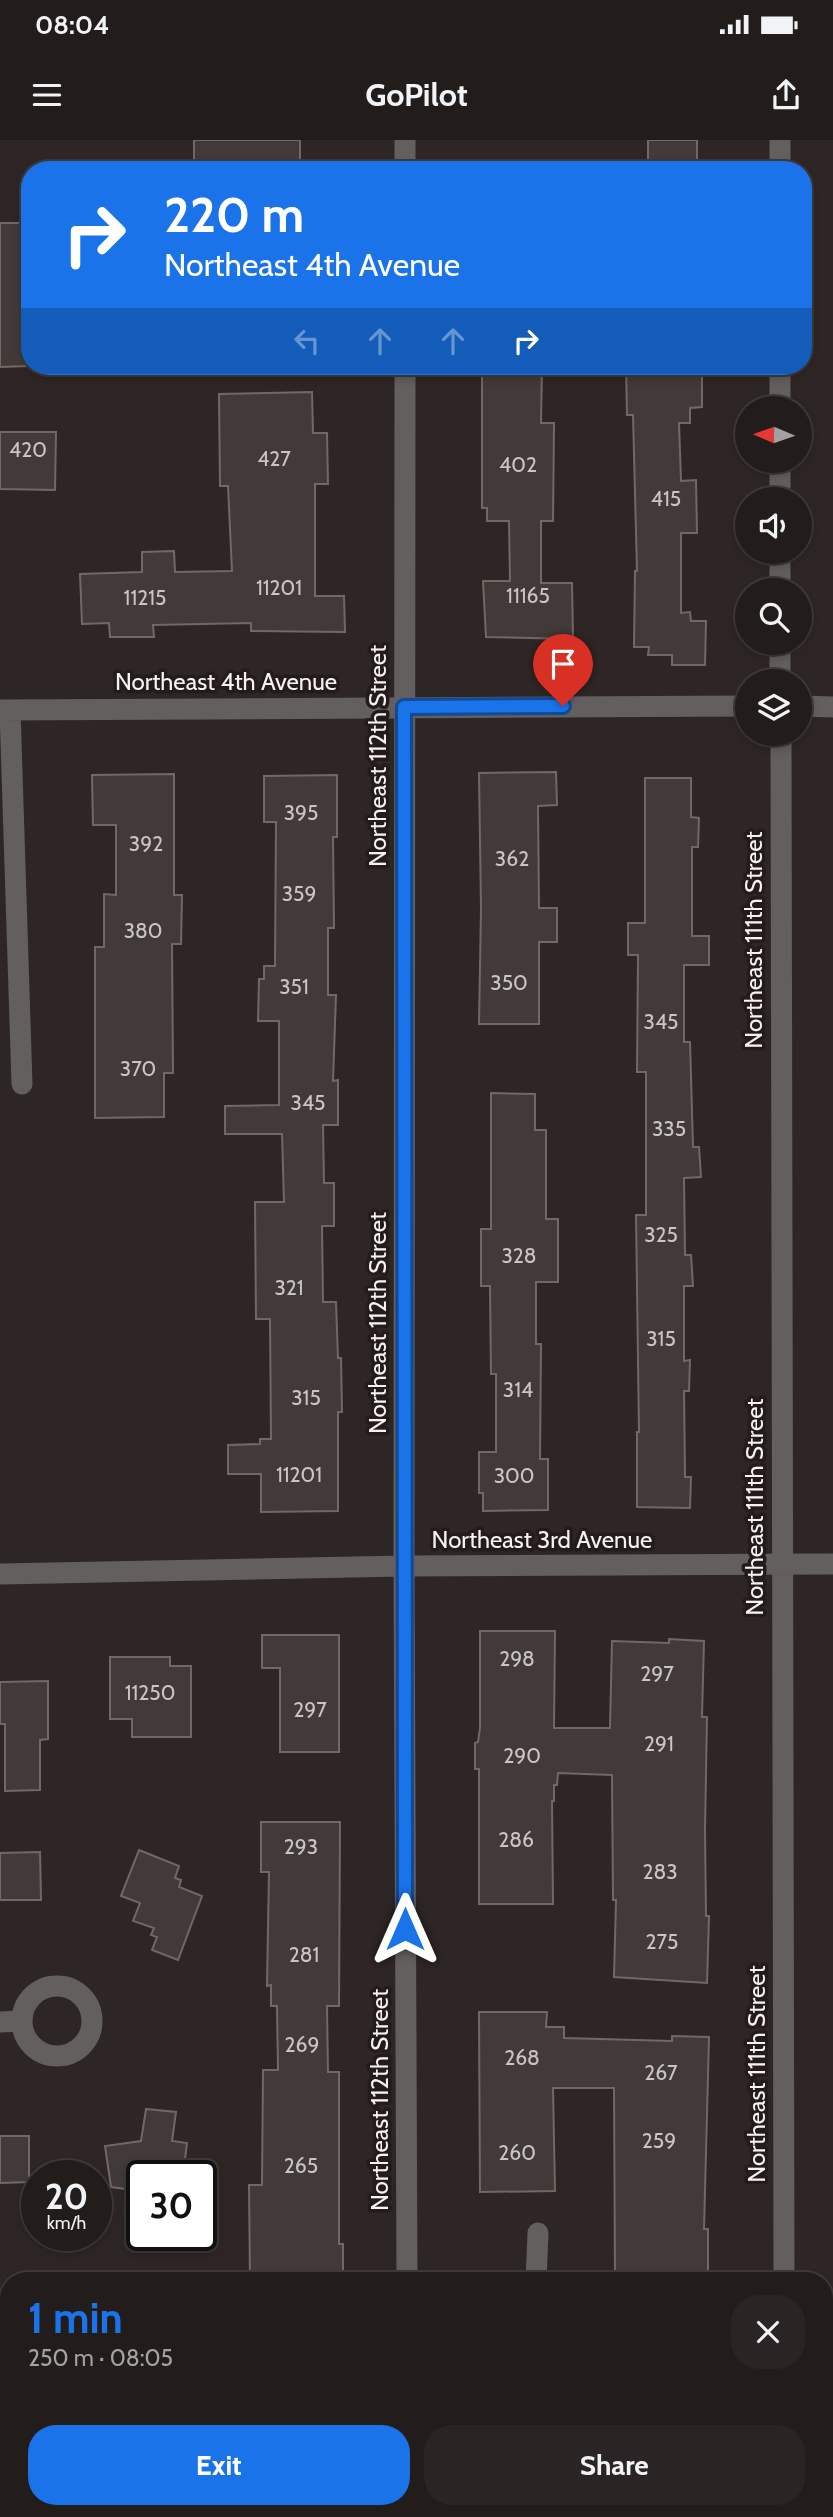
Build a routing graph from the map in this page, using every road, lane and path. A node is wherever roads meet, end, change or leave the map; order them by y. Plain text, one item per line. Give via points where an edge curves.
1 (405, 140) edge
2 (780, 140) edge
3 (405, 161) edge
4 (780, 161) edge
5 (405, 375) edge
6 (780, 375) edge
7 (780, 396) edge
8 (735, 706) edge
9 (812, 706) edge
10 (404, 707) junction
11 (833, 707) edge
12 (5, 710) edge
13 (780, 746) edge
14 (22, 1084) dead end
15 (833, 1564) edge
16 (781, 1565) junction
17 (404, 1566) junction
18 (0, 1574) edge
19 (22, 2021) dead end
20 (0, 2022) edge
21 (538, 2233) dead end
22 (407, 2272) edge
23 (536, 2272) edge
24 (784, 2272) edge

1 - 3 street
2 - 4 street
5 - 10 street, Northeast 112th Street
6 - 7 street
8 - 10 street, Northeast 4th Avenue
9 - 11 street
10 - 12 street, Northeast 4th Avenue
10 - 17 street, Northeast 112th Street
12 - 14 street
13 - 16 street, Northeast 111th Street
15 - 16 street, Northeast 3rd Avenue
16 - 17 street, Northeast 3rd Avenue
16 - 24 street, Northeast 111th Street
17 - 18 street, Northeast 3rd Avenue
17 - 22 street, Northeast 112th Street
19 - 20 street
21 - 23 street

